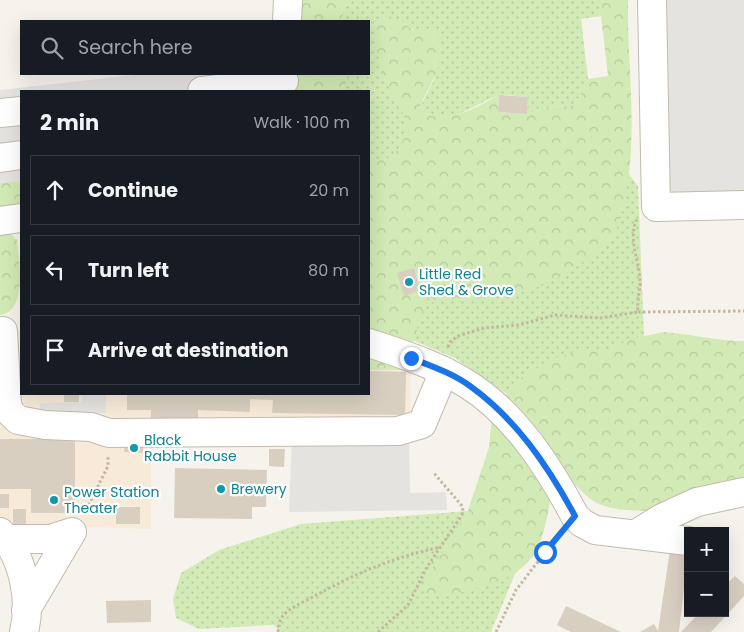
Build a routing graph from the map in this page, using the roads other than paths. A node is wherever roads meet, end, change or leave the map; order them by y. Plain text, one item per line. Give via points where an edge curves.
1 (288, 0) edge
2 (652, 0) edge
3 (287, 20) edge
4 (284, 82) edge
5 (253, 88) edge
6 (219, 90) edge
7 (20, 111) edge
8 (0, 113) edge
9 (20, 155) edge
10 (0, 158) edge
11 (744, 205) edge
12 (20, 218) edge
13 (0, 221) edge
14 (8, 328) edge
15 (370, 343) edge
16 (441, 370) junction
17 (744, 492) edge
18 (636, 534) junction
19 (3, 536) edge
20 (684, 540) edge
21 (25, 621) edge

1 - 3 lane
2 - 11 lane via 656,207
4 - 5 lane
5 - 6 lane
7 - 8 lane
9 - 10 lane
12 - 13 lane
14 - 16 lane via 7,404 10,412 18,420 91,427 109,433 398,431 422,424
15 - 16 lane
16 - 18 lane via 476,391 519,432 582,523 595,530
17 - 18 lane via 697,502
18 - 20 lane
19 - 21 lane via 19,564 25,588
19 - 21 lane via 50,539 76,526

